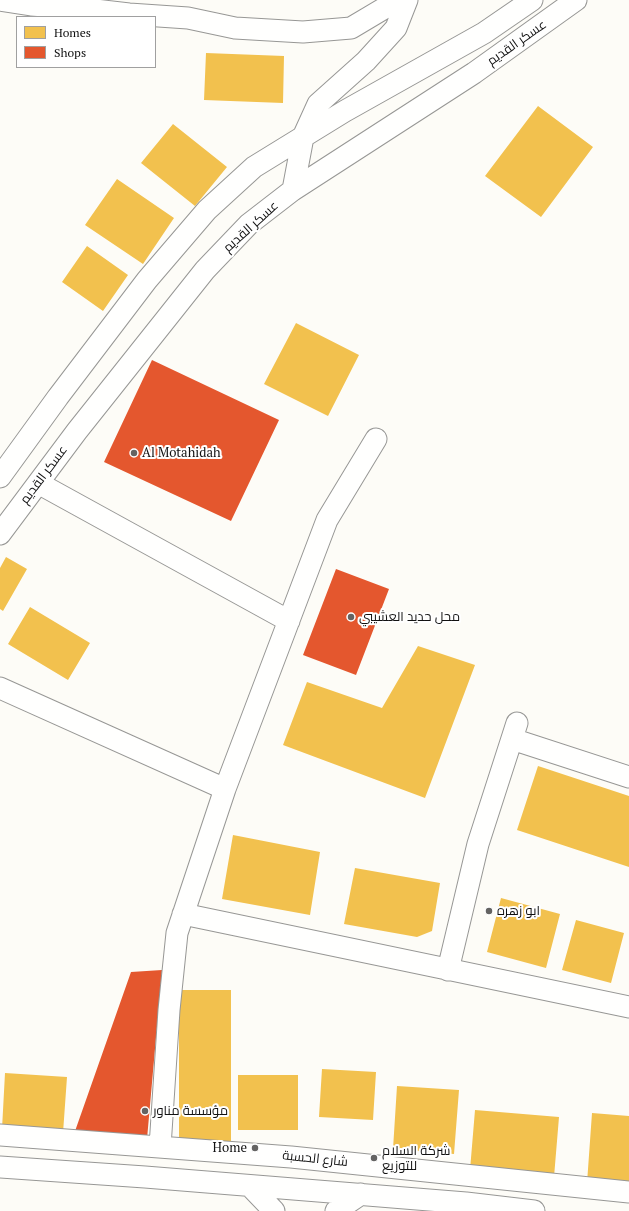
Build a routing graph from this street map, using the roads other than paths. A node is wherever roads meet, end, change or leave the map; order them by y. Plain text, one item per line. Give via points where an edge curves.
1 (0, 0) edge
2 (398, 0) edge
3 (407, 0) edge
4 (532, 0) edge
5 (576, 0) edge
6 (303, 138) junction
7 (293, 190) junction
8 (376, 439) dead end
9 (0, 477) edge
10 (38, 483) junction
11 (0, 534) edge
12 (289, 621) junction
13 (0, 688) edge
14 (629, 778) edge
15 (225, 789) junction
16 (183, 914) junction
17 (448, 970) junction
18 (629, 1007) edge
19 (0, 1135) edge
20 (160, 1147) junction
21 (0, 1167) edge
22 (250, 1186) junction
23 (629, 1192) edge
24 (361, 1194) junction
25 (274, 1211) edge
26 (336, 1211) edge
27 (534, 1211) edge

1 - 2 street via 31,5 188,18 235,28 304,32 350,28
3 - 6 street via 396,28 366,61 318,104
4 - 6 street, عسكر القديم via 484,33
5 - 7 street, عسكر القديم via 474,73
6 - 7 street
6 - 9 street, عسكر القديم via 254,167 207,210 147,280
7 - 10 street, عسكر القديم via 250,224 205,270
8 - 12 street via 327,520
10 - 11 street, عسكر القديم
10 - 12 street
12 - 15 street
13 - 15 street
14 - 17 street via 515,731 478,844
15 - 16 street
16 - 17 street
16 - 20 street via 177,933 169,1010
17 - 18 street
19 - 20 street, شارع الحسبة
20 - 23 street, شارع الحسبة via 291,1157
21 - 22 street
22 - 24 street
22 - 25 street
24 - 26 street
24 - 27 street

